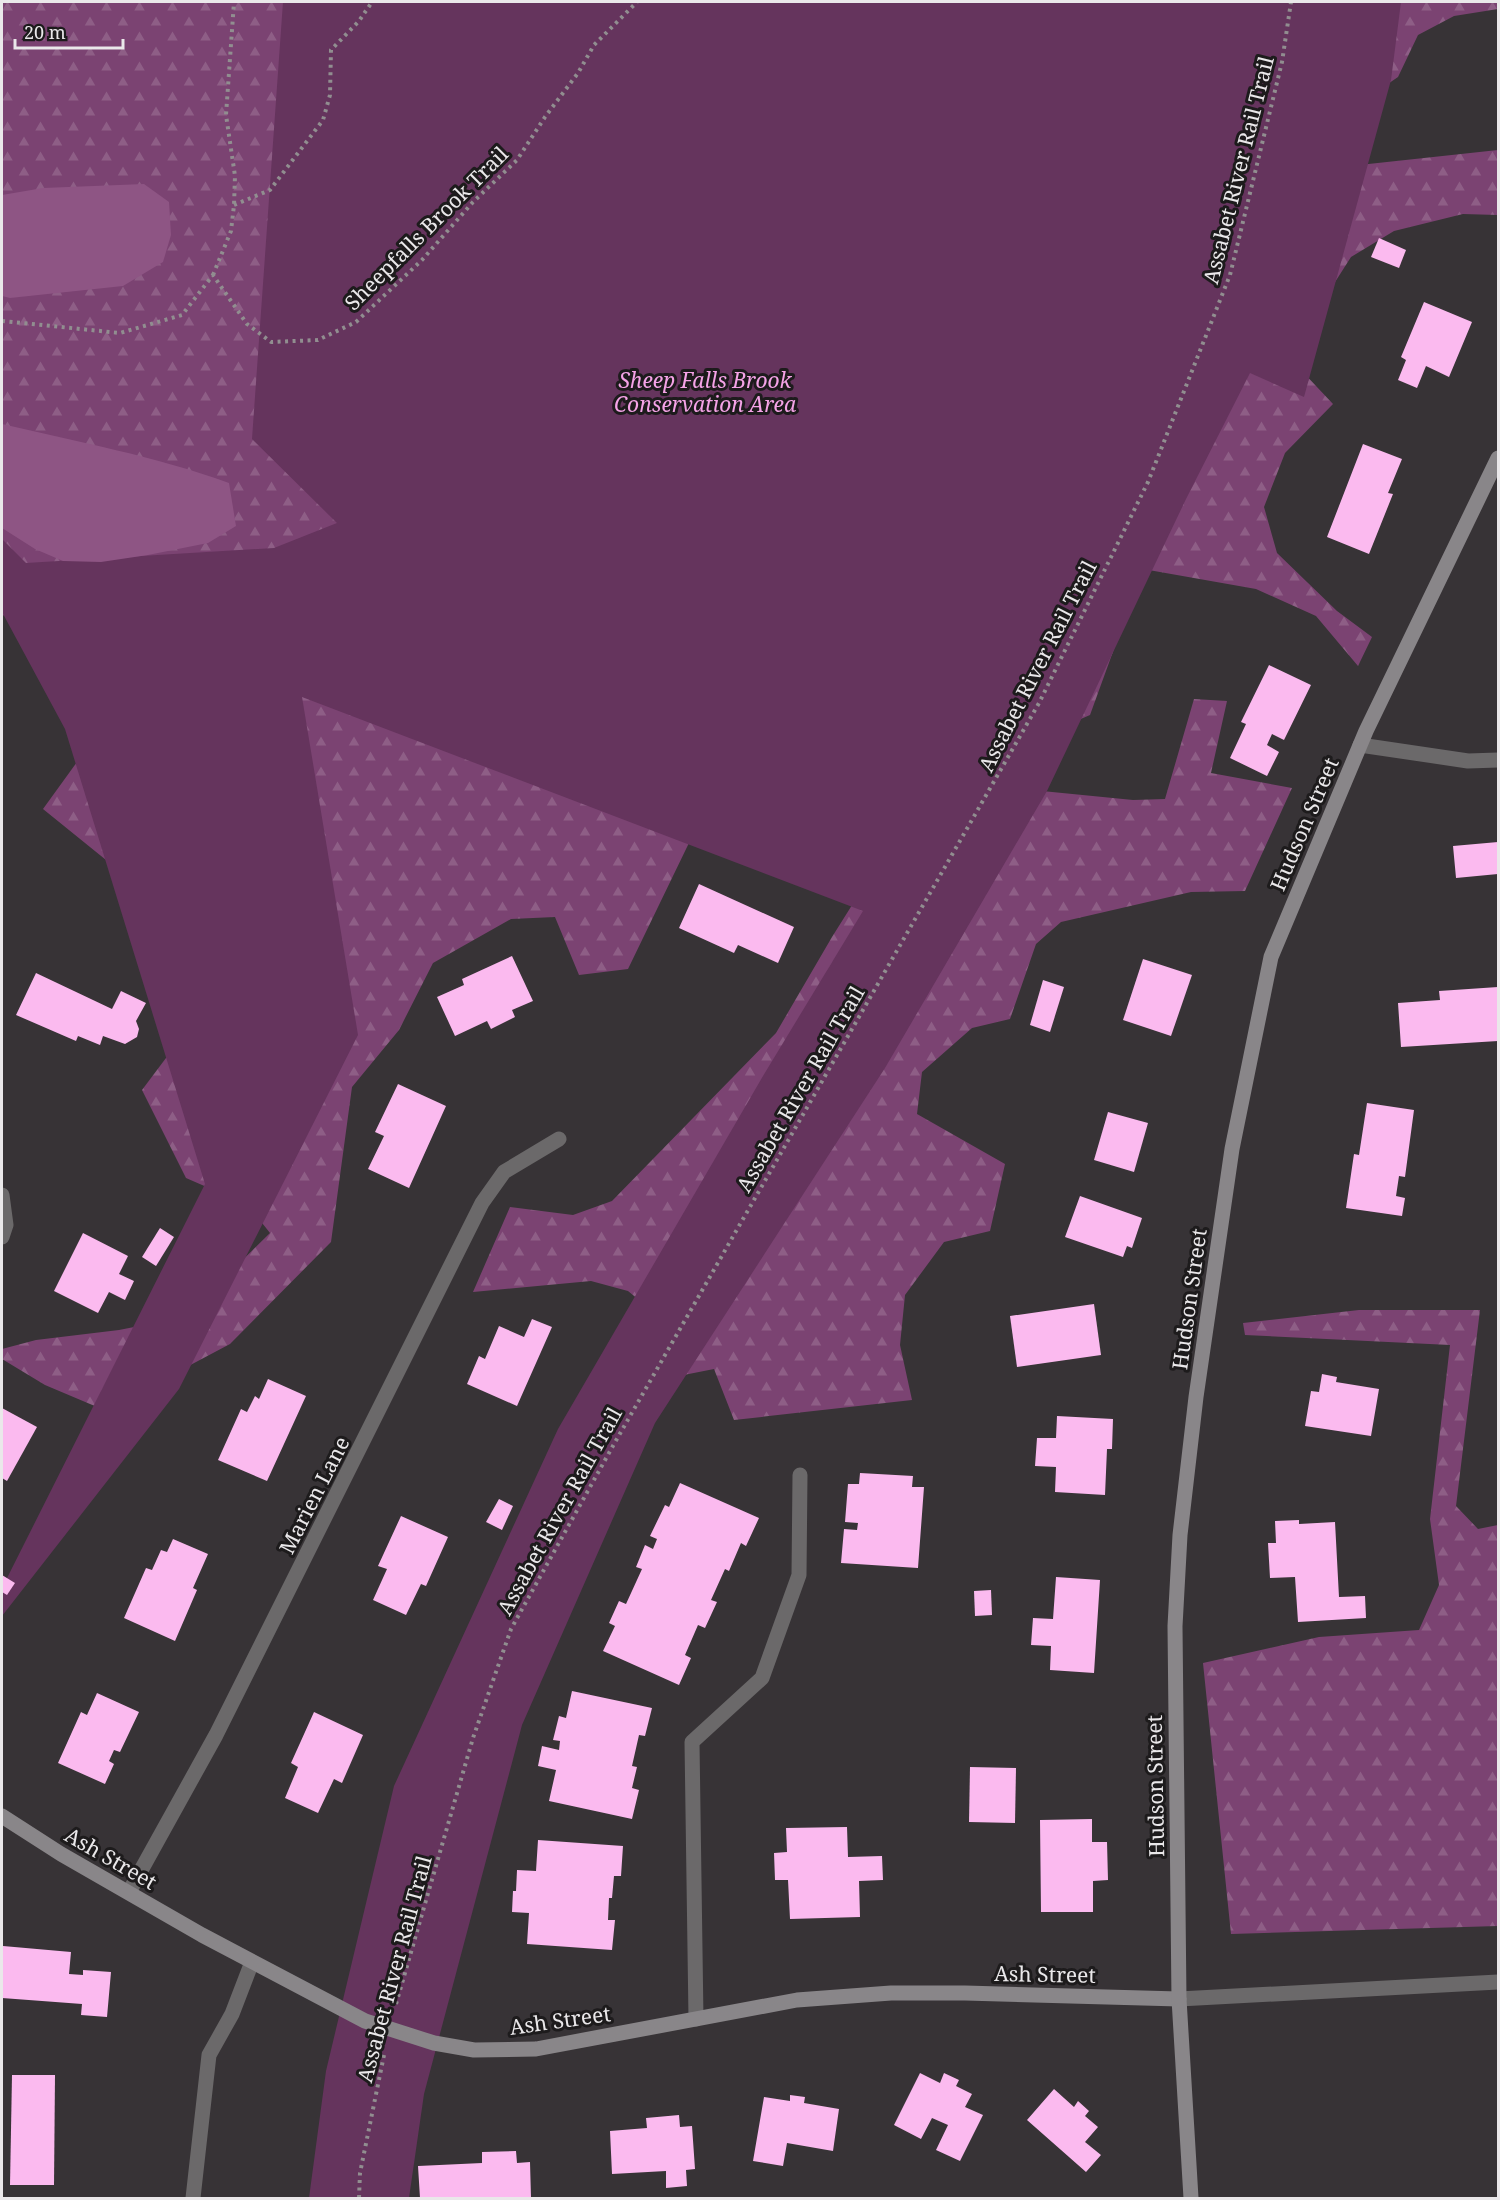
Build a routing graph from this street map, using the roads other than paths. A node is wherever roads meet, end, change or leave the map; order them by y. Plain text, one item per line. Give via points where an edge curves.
1 (1498, 458) edge
2 (1360, 745) junction
3 (1498, 760) edge
4 (559, 1139) dead end
5 (2, 1195) edge
6 (2, 1237) edge
7 (800, 1475) dead end
8 (2, 1816) edge
9 (129, 1892) junction
10 (252, 1962) junction
11 (1498, 1982) edge
12 (1179, 1999) junction
13 (696, 2019) junction
14 (193, 2199) edge
15 (1191, 2199) edge

1 - 2 street, Hudson Street
2 - 3 street via 1468,761
2 - 12 street, Hudson Street via 1271,957 1234,1138 1215,1259 1180,1535 1175,1626
4 - 9 street, Marien Lane via 504,1172 482,1203 221,1724
5 - 6 street via 6,1225
7 - 13 street via 799,1575 762,1678 692,1742
8 - 9 street, Ash Street
9 - 10 street, Ash Street
10 - 13 street, Ash Street via 365,2021 434,2043 474,2050 536,2049
10 - 14 street via 232,2014 209,2055
11 - 12 street
12 - 13 street, Ash Street via 891,1993 797,2000
12 - 15 street, Hudson Street

